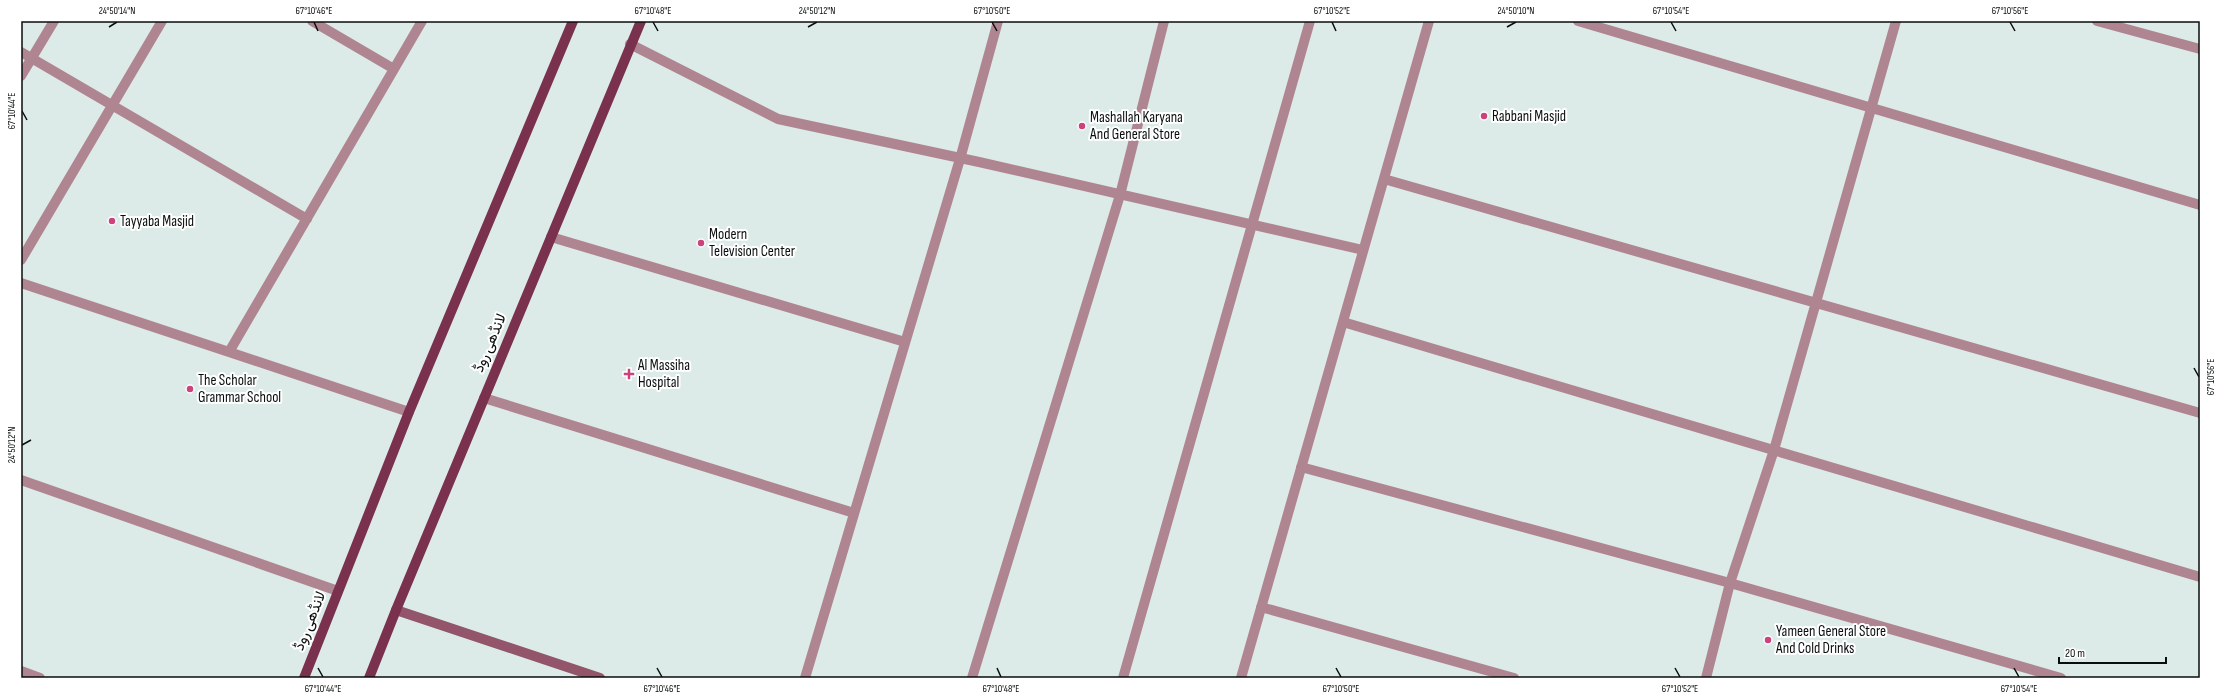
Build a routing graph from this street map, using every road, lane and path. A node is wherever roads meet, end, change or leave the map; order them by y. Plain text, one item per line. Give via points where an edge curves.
1 (54, 21) edge
2 (162, 21) edge
3 (312, 21) edge
4 (422, 21) edge
5 (573, 21) edge
6 (641, 21) edge
7 (998, 21) edge
8 (1164, 21) edge
9 (1310, 21) edge
10 (1429, 21) edge
11 (1578, 21) edge
12 (1896, 21) edge
13 (2097, 21) edge
14 (630, 44) junction
15 (2200, 49) edge
16 (21, 52) edge
17 (31, 59) junction
18 (394, 69) junction
19 (21, 76) edge
20 (112, 104) junction
21 (1872, 108) junction
22 (960, 159) junction
23 (1384, 179) junction
24 (1120, 195) junction
25 (2200, 205) edge
26 (307, 219) junction
27 (1253, 224) junction
28 (551, 237) junction
29 (1364, 250) junction
30 (21, 260) edge
31 (21, 283) edge
32 (1815, 303) junction
33 (1342, 322) junction
34 (905, 342) junction
35 (229, 352) junction
36 (484, 398) junction
37 (409, 412) junction
38 (2200, 413) edge
39 (1774, 450) junction
40 (1301, 467) junction
41 (21, 480) edge
42 (854, 513) junction
43 (2200, 577) edge
44 (1730, 583) junction
45 (338, 591) junction
46 (1261, 607) junction
47 (396, 610) junction
48 (21, 671) edge
49 (40, 678) edge
50 (304, 678) edge
51 (369, 678) edge
52 (600, 678) edge
53 (805, 678) edge
54 (972, 678) edge
55 (1123, 678) edge
56 (1241, 678) edge
57 (1514, 678) edge
58 (1706, 678) edge
59 (2061, 678) edge

1 - 17 street
2 - 20 street
3 - 18 street
4 - 18 street
5 - 37 main road, لانڈھی روڈ
6 - 14 main road, لانڈھی روڈ
7 - 22 street
8 - 24 street
9 - 27 street
10 - 23 street
11 - 21 street
12 - 21 street
13 - 15 street
14 - 22 street via 778,119
14 - 28 main road, لانڈھی روڈ
16 - 17 street
17 - 19 street
17 - 20 street
18 - 26 street
20 - 26 street
20 - 30 street
21 - 25 street
21 - 32 street
22 - 24 street
22 - 34 street
23 - 29 street
23 - 32 street
24 - 27 street
24 - 54 street
26 - 35 street
27 - 29 street
27 - 55 street
28 - 34 street
28 - 36 main road, لانڈھی روڈ
29 - 33 street
31 - 35 street
32 - 38 street
32 - 39 street
33 - 39 street
33 - 40 street
34 - 42 street
35 - 37 street
36 - 42 street
36 - 47 main road, لانڈھی روڈ
37 - 45 main road, لانڈھی روڈ
39 - 43 street
39 - 44 street
40 - 44 street
40 - 46 street
41 - 45 street
42 - 53 street
44 - 58 street
44 - 59 street
45 - 50 main road, لانڈھی روڈ
46 - 56 street
46 - 57 street
47 - 51 main road, لانڈھی روڈ
47 - 52 street
48 - 49 street

